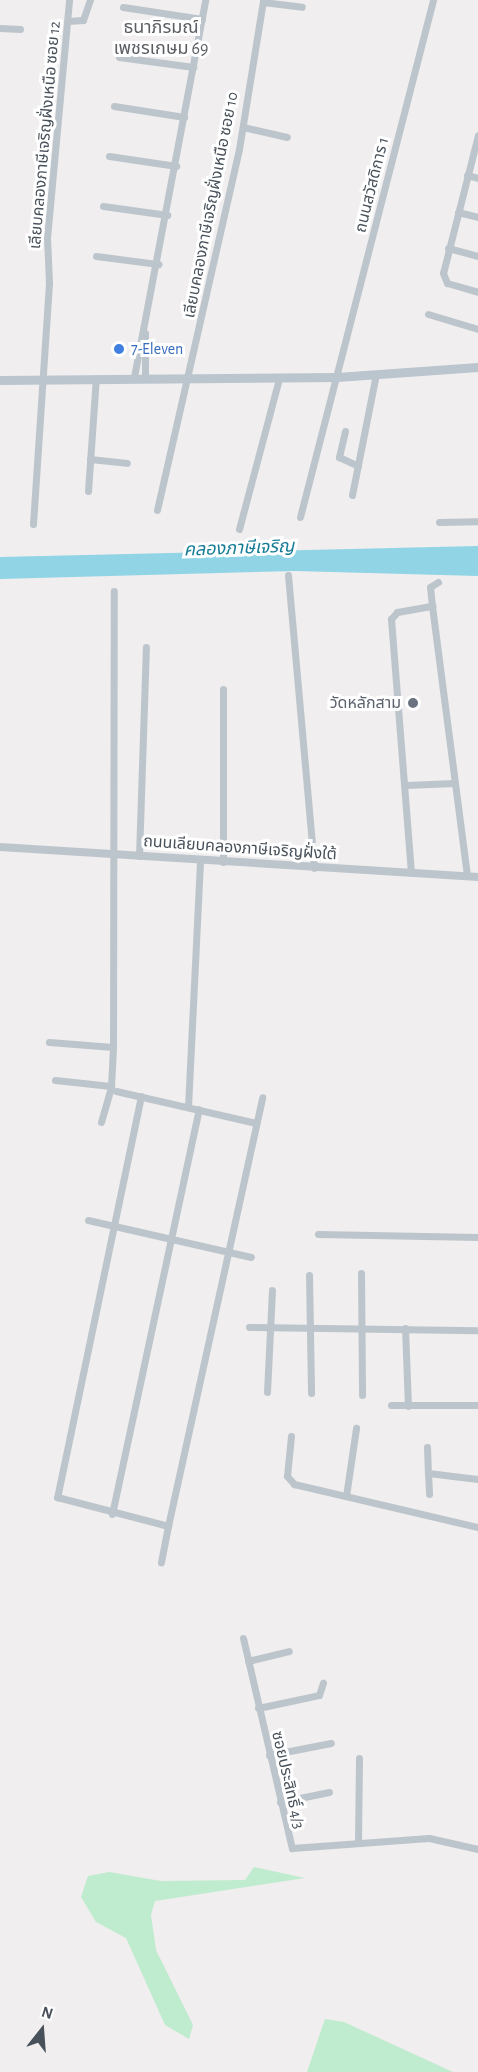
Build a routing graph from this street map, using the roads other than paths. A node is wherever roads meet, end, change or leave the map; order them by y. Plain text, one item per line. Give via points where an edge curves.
1 (69, 0) edge
2 (90, 0) edge
3 (205, 0) edge
4 (433, 0) edge
5 (263, 1) edge
6 (123, 7) dead end
7 (302, 7) dead end
8 (202, 19) junction
9 (68, 21) junction
10 (0, 28) edge
11 (20, 29) dead end
12 (120, 57) dead end
13 (193, 67) junction
14 (114, 106) dead end
15 (184, 117) junction
16 (243, 127) junction
17 (287, 137) dead end
18 (478, 139) edge
19 (109, 156) dead end
20 (176, 166) junction
21 (467, 175) junction
22 (478, 178) edge
23 (104, 206) dead end
24 (458, 212) junction
25 (167, 215) junction
26 (478, 217) edge
27 (448, 248) junction
28 (96, 256) dead end
29 (478, 256) edge
30 (158, 264) junction
31 (478, 292) edge
32 (428, 314) dead end
33 (478, 329) edge
34 (146, 333) junction
35 (478, 367) edge
36 (376, 374) junction
37 (134, 377) junction
38 (145, 377) junction
39 (338, 377) junction
40 (96, 378) junction
41 (43, 379) junction
42 (190, 379) junction
43 (279, 379) junction
44 (0, 380) edge
45 (345, 431) dead end
46 (90, 459) junction
47 (127, 463) dead end
48 (358, 466) junction
49 (88, 491) dead end
50 (352, 495) dead end
51 (157, 510) dead end
52 (300, 517) dead end
53 (478, 521) edge
54 (439, 522) dead end
55 (33, 524) dead end
56 (239, 529) dead end
57 (288, 575) dead end
58 (438, 582) dead end
59 (114, 591) dead end
60 (432, 606) junction
61 (146, 647) dead end
62 (223, 689) dead end
63 (455, 783) junction
64 (406, 785) junction
65 (0, 847) edge
66 (112, 854) junction
67 (139, 856) junction
68 (200, 860) junction
69 (223, 862) junction
70 (314, 868) junction
71 (411, 873) junction
72 (467, 876) junction
73 (478, 877) edge
74 (49, 1042) dead end
75 (113, 1047) junction
76 (55, 1080) dead end
77 (114, 1088) junction
78 (141, 1096) junction
79 (262, 1097) dead end
80 (188, 1107) junction
81 (199, 1109) junction
82 (101, 1122) dead end
83 (256, 1123) junction
84 (88, 1220) dead end
85 (113, 1225) junction
86 (318, 1234) dead end
87 (478, 1237) edge
88 (170, 1240) junction
89 (225, 1251) junction
90 (251, 1257) dead end
91 (361, 1273) dead end
92 (309, 1275) dead end
93 (272, 1290) dead end
94 (249, 1327) dead end
95 (272, 1327) junction
96 (310, 1327) junction
97 (361, 1328) junction
98 (405, 1328) junction
99 (478, 1330) edge
100 (267, 1392) dead end
101 (311, 1393) dead end
102 (362, 1395) dead end
103 (391, 1405) dead end
104 (478, 1405) edge
105 (408, 1406) junction
106 (356, 1428) dead end
107 (291, 1436) dead end
108 (427, 1447) dead end
109 (428, 1473) junction
110 (478, 1479) edge
111 (429, 1494) dead end
112 (346, 1496) junction
113 (112, 1514) junction
114 (168, 1527) junction
115 (478, 1527) edge
116 (161, 1562) dead end
117 (243, 1638) dead end
118 (289, 1651) dead end
119 (248, 1661) junction
120 (323, 1683) dead end
121 (258, 1708) junction
122 (330, 1743) dead end
123 (269, 1755) junction
124 (359, 1758) dead end
125 (329, 1792) dead end
126 (280, 1802) junction
127 (358, 1841) junction
128 (478, 1849) edge

1 - 9 street, เลียบคลองภาษีเจริญฝั่งเหนือ ซอย 12
2 - 9 street via 83,20
3 - 8 street
4 - 39 street, ถนนสวัสดิการ 1
5 - 7 street
5 - 16 street, เลียบคลองภาษีเจริญฝั่งเหนือ ซอย 10
6 - 8 street
8 - 13 street
9 - 41 street, เลียบคลองภาษีเจริญฝั่งเหนือ ซอย 12 via 47,238
10 - 11 street
12 - 13 street
13 - 15 street
14 - 15 street
15 - 20 street
16 - 17 street
16 - 42 street, เลียบคลองภาษีเจริญฝั่งเหนือ ซอย 10
18 - 21 street
19 - 20 street
20 - 25 street
21 - 22 street
21 - 24 street
23 - 25 street
24 - 26 street
24 - 27 street
25 - 30 street
27 - 29 street
27 - 31 street via 444,279
28 - 30 street
30 - 34 street
32 - 33 street
34 - 37 street
34 - 38 street
35 - 36 main road
36 - 39 main road
36 - 48 street
37 - 38 main road
37 - 40 main road
38 - 42 main road
39 - 43 main road
39 - 52 street, ถนนสวัสดิการ 1
40 - 41 main road
40 - 46 street
41 - 44 main road
41 - 55 street, เลียบคลองภาษีเจริญฝั่งเหนือ ซอย 12
42 - 43 main road
42 - 51 street, เลียบคลองภาษีเจริญฝั่งเหนือ ซอย 10
43 - 56 street
45 - 48 street via 339,457
46 - 47 street
46 - 49 street
48 - 50 street
53 - 54 street
57 - 70 street
58 - 60 street via 430,587
59 - 66 street
60 - 63 street
60 - 64 street via 391,615
61 - 67 street
62 - 69 street
63 - 64 street
63 - 72 street
64 - 71 street
65 - 66 street, ถนนเลียบคลองภาษีเจริญฝั่งใต้
66 - 67 street, ถนนเลียบคลองภาษีเจริญฝั่งใต้
66 - 75 street
67 - 68 street, ถนนเลียบคลองภาษีเจริญฝั่งใต้
68 - 69 street, ถนนเลียบคลองภาษีเจริญฝั่งใต้
68 - 80 street
69 - 70 street, ถนนเลียบคลองภาษีเจริญฝั่งใต้
70 - 71 street, ถนนเลียบคลองภาษีเจริญฝั่งใต้
71 - 72 street, ถนนเลียบคลองภาษีเจริญฝั่งใต้
72 - 73 street, ถนนเลียบคลองภาษีเจริญฝั่งใต้
74 - 75 street
75 - 77 street
76 - 77 street
77 - 78 street
77 - 82 street
78 - 80 street
78 - 85 street
79 - 83 street
80 - 81 street
81 - 83 street
81 - 88 street
83 - 89 street
84 - 85 street
85 - 88 street
85 - 113 street via 57,1497
86 - 87 street
88 - 89 street
88 - 113 street
89 - 90 street
89 - 114 street
91 - 97 street
92 - 96 street
93 - 95 street
94 - 95 street
95 - 96 street
95 - 100 street
96 - 97 street
96 - 101 street
97 - 98 street
97 - 102 street
98 - 99 street
98 - 105 street
103 - 105 street
104 - 105 street
106 - 112 street
107 - 112 street via 287,1479
108 - 109 street
109 - 110 street
109 - 111 street
112 - 115 street
113 - 114 street
114 - 116 street
117 - 119 street, ซอยประสิทธิ์ 4/3
118 - 119 street
119 - 121 street, ซอยประสิทธิ์ 4/3
120 - 121 street via 319,1695
121 - 123 street, ซอยประสิทธิ์ 4/3
122 - 123 street
123 - 126 street, ซอยประสิทธิ์ 4/3
124 - 127 street
125 - 126 street
126 - 127 street, ซอยประสิทธิ์ 4/3 via 292,1848
127 - 128 street, ซอยประสิทธิ์ 4/3 via 429,1838

